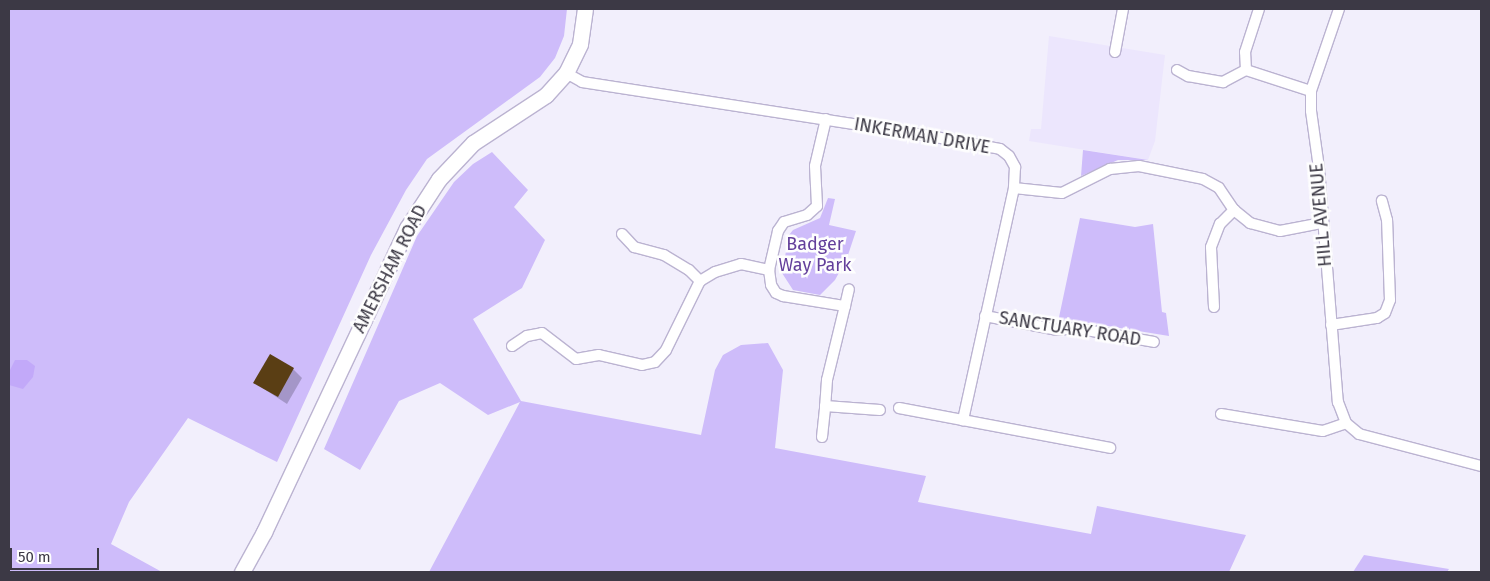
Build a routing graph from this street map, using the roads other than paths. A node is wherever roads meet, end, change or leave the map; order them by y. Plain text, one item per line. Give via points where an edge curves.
1 (585, 9) edge
2 (1123, 9) edge
3 (1259, 9) edge
4 (1339, 9) edge
5 (1115, 52) dead end
6 (1177, 70) dead end
7 (1246, 70) junction
8 (566, 74) junction
9 (1311, 91) junction
10 (826, 119) junction
11 (1014, 188) junction
12 (1382, 200) dead end
13 (1234, 210) junction
14 (1322, 223) junction
15 (622, 234) dead end
16 (769, 270) junction
17 (700, 281) junction
18 (850, 289) dead end
19 (845, 306) junction
20 (1214, 307) dead end
21 (985, 316) junction
22 (1331, 325) junction
23 (1154, 342) dead end
24 (512, 346) dead end
25 (824, 406) junction
26 (899, 408) dead end
27 (880, 410) dead end
28 (1220, 414) dead end
29 (963, 420) junction
30 (1346, 423) junction
31 (822, 437) dead end
32 (1110, 448) dead end
33 (1481, 466) edge
34 (242, 572) edge

1 - 8 main road, AMERSHAM ROAD via 580,44
2 - 5 street
3 - 7 street via 1245,52
4 - 9 street, HILL AVENUE
6 - 7 street via 1188,76 1223,82
7 - 9 street
8 - 10 street, INKERMAN DRIVE via 582,82
8 - 34 main road, AMERSHAM ROAD via 546,95 473,143 439,179 407,228 264,532
9 - 14 street, HILL AVENUE
10 - 11 street, INKERMAN DRIVE via 1000,149 1015,166
10 - 16 street via 815,166 817,206 807,215 784,222 778,231
11 - 13 street via 1062,194 1110,168 1139,166 1203,179 1219,188
11 - 21 street, INKERMAN DRIVE
12 - 22 street via 1387,220 1390,300 1385,313 1377,318
13 - 14 street via 1250,223 1280,231
13 - 20 street via 1220,224 1211,247
14 - 22 street, HILL AVENUE
15 - 17 street via 634,247 664,255 690,270
16 - 17 street via 741,264 715,272
16 - 19 street via 776,293
17 - 24 street via 666,350 655,362 642,365 599,356 576,359 542,333 527,336
18 - 19 street
19 - 25 street via 826,380
21 - 23 street, SANCTUARY ROAD via 1058,330 1074,328
21 - 29 street, INKERMAN DRIVE
22 - 30 street, HILL AVENUE via 1338,402
25 - 27 street
25 - 31 street
26 - 29 street
28 - 30 street via 1323,431
29 - 32 street
30 - 33 street via 1359,434

